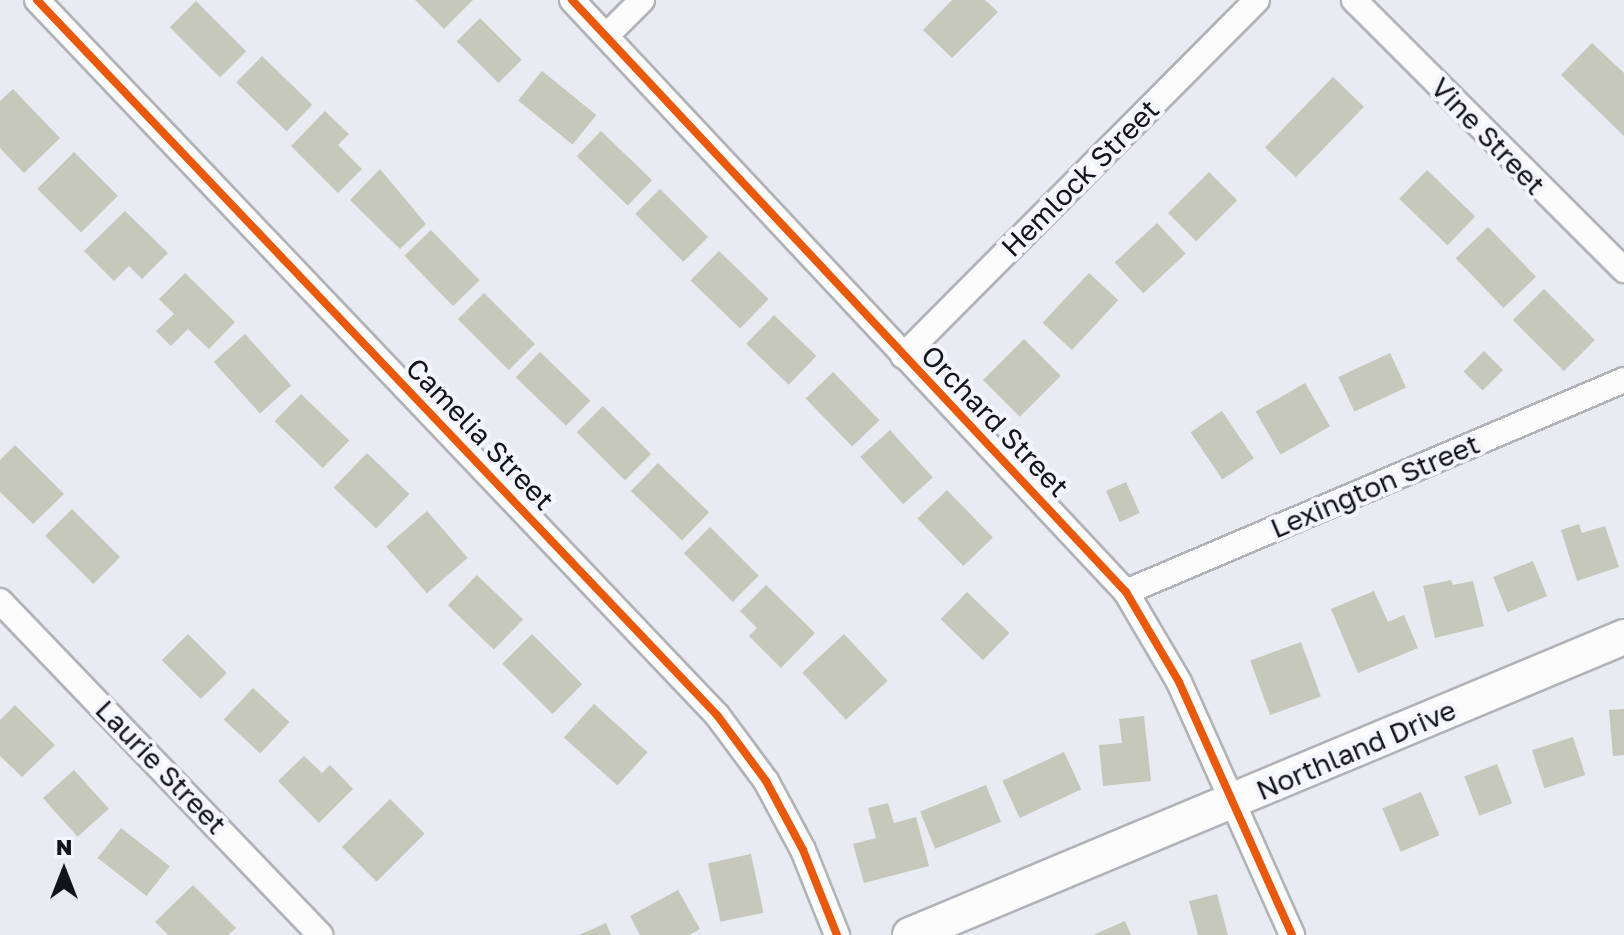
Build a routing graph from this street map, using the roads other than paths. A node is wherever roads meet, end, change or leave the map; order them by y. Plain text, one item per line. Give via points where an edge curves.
1 (37, 0) edge
2 (572, 0) edge
3 (642, 0) edge
4 (1257, 0) edge
5 (1354, 0) edge
6 (606, 36) junction
7 (1622, 264) edge
8 (903, 356) junction
9 (1624, 380) edge
10 (1126, 592) junction
11 (0, 601) edge
12 (1624, 637) edge
13 (1233, 801) junction
14 (320, 935) edge
15 (837, 935) edge
16 (910, 935) edge
17 (1292, 935) edge

1 - 15 street, Camelia Street via 717,715 766,781 803,850
2 - 6 street, Orchard Street
3 - 6 street
4 - 8 street, Hemlock Street
5 - 7 street, Vine Street
6 - 8 street, Orchard Street
8 - 10 street, Orchard Street
9 - 10 street, Lexington Street
10 - 13 street, Orchard Street via 1156,636
11 - 14 street, Laurie Street
12 - 13 street, Northland Drive
13 - 16 street, Northland Drive
13 - 17 street, Orchard Street

